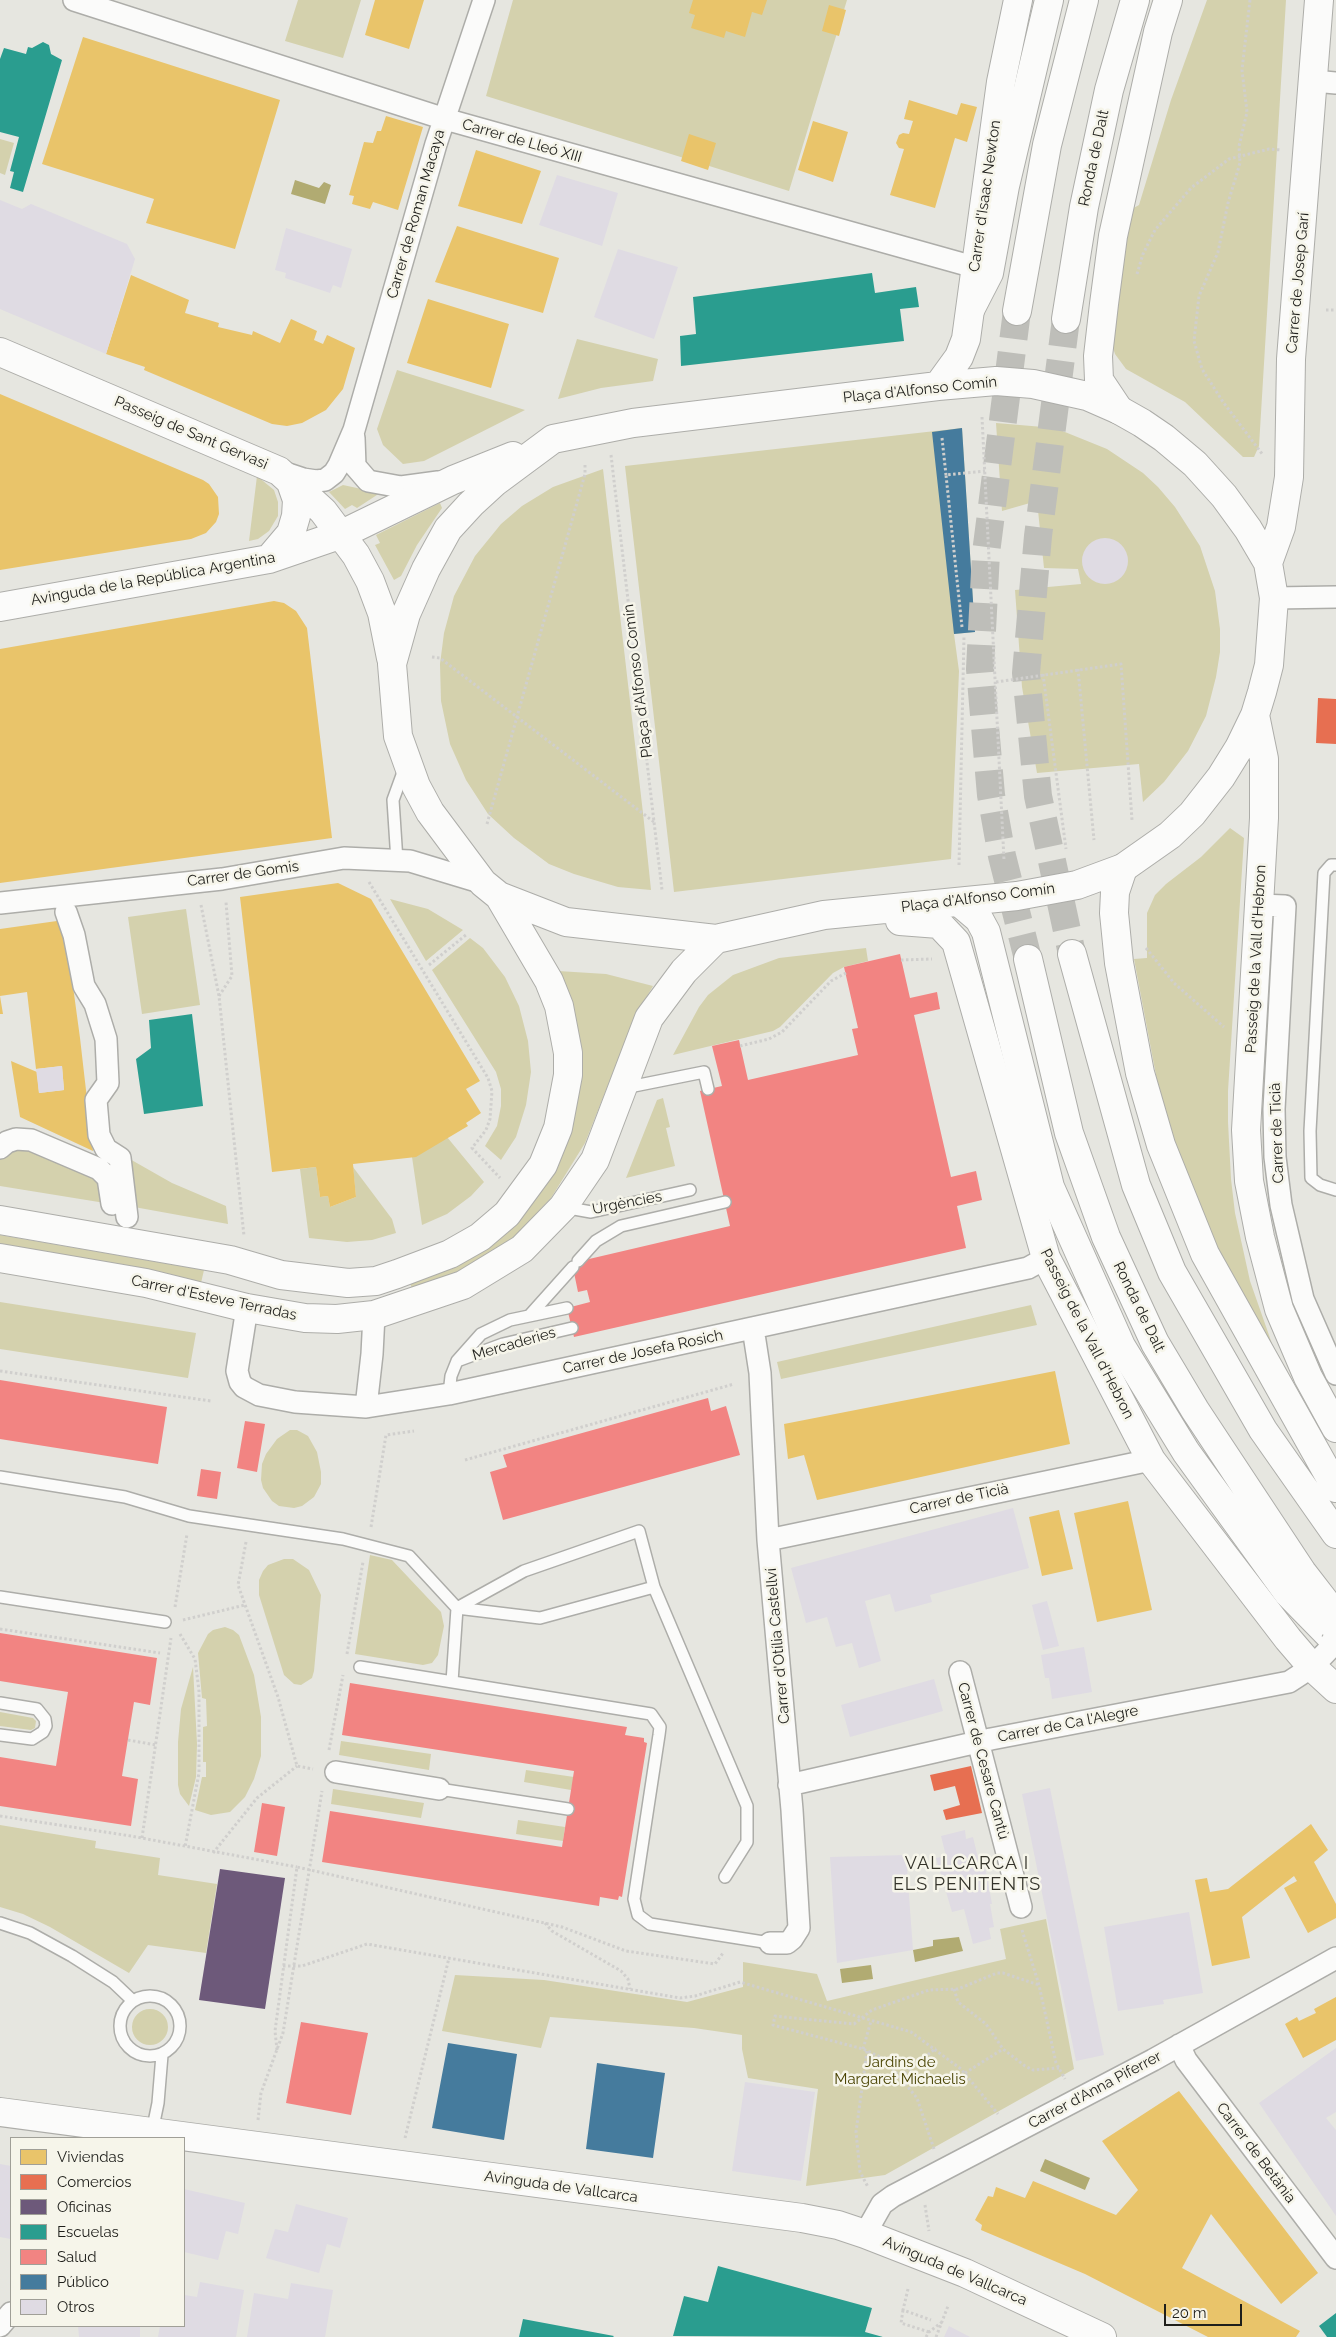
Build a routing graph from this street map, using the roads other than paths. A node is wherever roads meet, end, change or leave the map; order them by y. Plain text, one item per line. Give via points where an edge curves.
1 (74, 0) edge
2 (484, 0) edge
3 (1018, 0) edge
4 (1049, 0) edge
5 (1084, 0) edge
6 (1135, 0) edge
7 (1168, 0) edge
8 (1319, 0) edge
9 (1325, 82) edge
10 (444, 119) junction
11 (974, 267) junction
12 (971, 308) junction
13 (1016, 311) tunnel mouth
14 (1066, 319) tunnel mouth
15 (0, 352) edge
16 (938, 386) junction
17 (1119, 410) junction
18 (354, 430) junction
19 (553, 439) junction
20 (284, 476) junction
21 (453, 480) junction
22 (342, 534) junction
23 (269, 559) junction
24 (1268, 564) junction
25 (1336, 597) edge
26 (1274, 598) junction
27 (0, 606) edge
28 (392, 664) junction
29 (1255, 715) junction
30 (407, 763) junction
31 (397, 861) junction
32 (1336, 865) edge
33 (1122, 868) junction
34 (491, 890) junction
35 (959, 902) junction
36 (0, 903) edge
37 (1260, 905) junction
38 (66, 912) dead end
39 (824, 915) junction
40 (716, 938) junction
41 (1072, 954) tunnel mouth
42 (1028, 958) tunnel mouth
43 (622, 1088) junction
44 (708, 1089) dead end
45 (0, 1148) edge
46 (690, 1190) dead end
47 (1336, 1190) edge
48 (725, 1202) dead end
49 (563, 1206) junction
50 (0, 1220) edge
51 (0, 1258) edge
52 (1046, 1258) junction
53 (270, 1272) junction
54 (367, 1282) junction
55 (247, 1308) junction
56 (567, 1308) dead end
57 (374, 1315) junction
58 (530, 1315) junction
59 (572, 1328) dead end
60 (753, 1328) junction
61 (457, 1361) junction
62 (1336, 1374) edge
63 (449, 1394) junction
64 (366, 1407) junction
65 (1336, 1428) edge
66 (1151, 1460) junction
67 (0, 1476) edge
68 (1336, 1488) edge
69 (1336, 1534) edge
70 (768, 1540) junction
71 (654, 1587) junction
72 (0, 1597) edge
73 (457, 1608) junction
74 (1336, 1616) edge
75 (169, 1622) road end
76 (1335, 1644) edge
77 (360, 1667) dead end
78 (1312, 1667) junction
79 (960, 1672) dead end
80 (1336, 1680) edge
81 (452, 1682) junction
82 (1336, 1688) edge
83 (0, 1703) edge
84 (0, 1735) edge
85 (977, 1742) junction
86 (326, 1771) road end
87 (789, 1785) junction
88 (439, 1789) joint
89 (568, 1809) dead end
90 (725, 1877) dead end
91 (1021, 1917) road end
92 (0, 1923) edge
93 (770, 1943) joint
94 (1336, 1958) edge
95 (133, 2001) junction
96 (1179, 2046) junction
97 (162, 2055) junction
98 (0, 2112) edge
99 (151, 2135) edge
100 (172, 2137) edge
101 (185, 2138) edge
102 (865, 2234) junction
103 (1336, 2258) edge
104 (10, 2315) edge
105 (0, 2326) edge
106 (1102, 2337) edge

1 - 10 street, Carrer de Lleó XIII
2 - 10 street, Carrer de Roman Macaya
3 - 11 main road, Carrer d'Isaac Newton via 1001,82
4 - 12 main road via 1005,186 989,273
5 - 13 main road via 1047,145
6 - 14 main road, Ronda de Dalt via 1109,90 1084,206
7 - 17 main road via 1113,236 1104,304 1098,356 1099,380
8 - 9 main road, Carrer de Josep Garí
9 - 24 main road, Carrer de Josep Garí via 1291,359 1289,477 1281,527
10 - 11 street, Carrer de Lleó XIII
10 - 18 street, Carrer de Roman Macaya
11 - 12 main road, Carrer d'Isaac Newton
12 - 16 main road, Carrer d'Isaac Newton via 960,357
15 - 20 main road, Passeig de Sant Gervasi
16 - 17 main road, Plaça d'Alfonso Comín via 996,381 1033,384 1087,396
16 - 19 main road, Plaça d'Alfonso Comín via 608,427
17 - 24 main road, Plaça d'Alfonso Comín via 1164,438 1195,464 1248,529
18 - 20 street, Carrer de Roman Macaya via 340,465 325,480
18 - 21 street, Carrer de Roman Macaya via 354,466 368,481 401,487
19 - 21 main road, Avinguda de la República Argentina
19 - 28 main road, Plaça d'Alfonso Comín via 494,482 448,529 406,614
20 - 22 main road, Passeig de Sant Gervasi via 323,511
20 - 23 main road via 297,500 296,516 291,533
21 - 22 main road, Avinguda de la República Argentina
22 - 23 main road, Avinguda de la República Argentina
22 - 28 main road, Passeig de Sant Gervasi via 370,581 382,613
23 - 27 main road, Avinguda de la República Argentina
24 - 26 main road, Plaça d'Alfonso Comín
25 - 26 street
26 - 29 main road, Plaça d'Alfonso Comín via 1269,665
28 - 30 main road, Plaça d'Alfonso Comín via 398,736
29 - 33 main road, Plaça d'Alfonso Comín via 1221,777 1192,814 1170,835
29 - 37 main road, Passeig de la Vall d'Hebron via 1264,759
30 - 31 lane via 393,800
30 - 34 main road, Plaça d'Alfonso Comín via 430,812
31 - 34 street, Carrer de Gomis via 410,861
31 - 36 street, Carrer de Gomis via 344,858 222,879
32 - 47 lane via 1331,865 1324,873 1310,1130 1311,1178
33 - 35 main road, Plaça d'Alfonso Comín via 1077,885
33 - 68 main road via 1115,892 1114,923 1119,963 1140,1073 1161,1145 1205,1254
34 - 40 main road, Plaça d'Alfonso Comín via 566,922
34 - 54 main road via 549,981 559,1006 565,1031 568,1075 558,1128 551,1150 532,1182 508,1214 480,1237 433,1261
35 - 39 main road, Plaça d'Alfonso Comín
35 - 76 main road via 986,932 1050,1187 1121,1346 1186,1452 1282,1586
37 - 62 street, Carrer de Ticià via 1285,906 1274,1109 1281,1205 1304,1299
37 - 65 main road, Passeig de la Vall d'Hebron via 1246,1130 1249,1181 1280,1309 1308,1377
38 - 45 street via 84,986 95,1004 106,1039 108,1083 96,1100 99,1135 106,1149 120,1158 120,1215 108,1178 99,1169 32,1140 16,1139
39 - 40 main road, Plaça d'Alfonso Comín
39 - 52 main road, Passeig de la Vall d'Hebron via 939,924 956,942
40 - 43 main road, Carrer d'Esteve Terradas via 684,971 650,1018
41 - 69 main road via 1136,1185 1172,1272 1263,1430
42 - 74 main road, Ronda de Dalt via 1069,1133 1106,1237 1147,1326 1195,1410 1302,1572
43 - 44 lane via 704,1072
43 - 49 main road, Carrer d'Esteve Terradas via 595,1160
46 - 49 lane, Urgències via 591,1212
48 - 58 lane via 621,1226 596,1241
49 - 57 main road, Carrer d'Esteve Terradas via 522,1249 489,1271 438,1296
50 - 53 main road via 230,1260
51 - 55 main road, Carrer d'Esteve Terradas via 170,1288
52 - 60 street, Carrer de Josefa Rosich via 1028,1268
52 - 66 main road, Passeig de la Vall d'Hebron
53 - 54 main road via 320,1281
53 - 55 main road via 254,1276
54 - 57 main road via 374,1296
55 - 57 main road, Carrer d'Esteve Terradas via 322,1319
55 - 64 street, Carrer de Josefa Rosich via 237,1371 240,1382 259,1395 295,1402
56 - 58 lane
57 - 64 street
58 - 61 lane via 489,1329 474,1340
59 - 61 lane, Mercaderies via 504,1344
60 - 63 street, Carrer de Josefa Rosich
60 - 70 street, Carrer d'Otília Castellví via 760,1373
61 - 63 lane via 450,1376
63 - 64 street, Carrer de Josefa Rosich
66 - 70 street, Carrer de Ticià
66 - 78 main road, Passeig de la Vall d'Hebron
67 - 73 lane via 125,1497 189,1516 343,1539 409,1556
70 - 87 street, Carrer d'Otília Castellví
71 - 73 lane via 540,1618
71 - 73 lane via 639,1531 524,1571
71 - 90 lane via 747,1806 747,1842
72 - 75 lane
73 - 81 lane
76 - 78 street, Carrer de Ca l'Alegre
76 - 80 main road via 1333,1670
77 - 81 lane
78 - 82 main road, Passeig de la Vall d'Hebron
78 - 85 street, Carrer de Ca l'Alegre via 1289,1682
79 - 85 street, Carrer de Cesare Cantù
81 - 93 lane via 651,1714 660,1727 660,1735 641,1821 634,1907 650,1924
83 - 84 lane via 37,1709 46,1726 32,1739
85 - 87 street, Carrer de Ca l'Alegre
85 - 91 street, Carrer de Cesare Cantù
86 - 88 street
87 - 93 street, Carrer d'Otília Castellví via 798,1928 787,1943
88 - 89 lane
92 - 95 lane via 30,1933 72,1956 113,1982
94 - 96 street, Carrer d'Anna Piferrer
95 - 97 lane via 121,2018 122,2038 134,2053 153,2057
95 - 97 lane via 152,1996 162,1998 177,2012 181,2021 177,2041
96 - 102 street, Carrer d'Anna Piferrer via 893,2196 882,2204
96 - 103 street, Carrer de Betània via 1186,2060
97 - 99 lane via 158,2103
98 - 99 main road, Avinguda de Vallcarca
99 - 100 main road, Avinguda de Vallcarca
101 - 102 main road, Avinguda de Vallcarca via 802,2218
102 - 106 main road, Avinguda de Vallcarca via 965,2273
104 - 105 street

